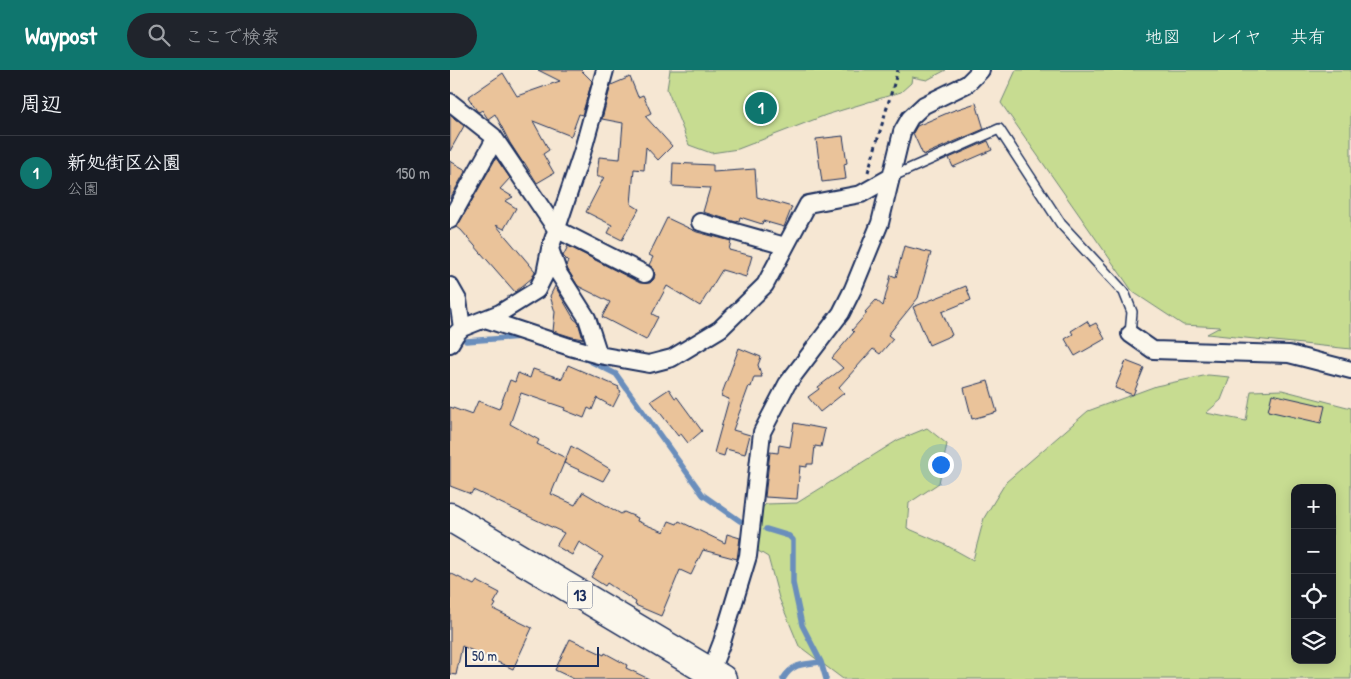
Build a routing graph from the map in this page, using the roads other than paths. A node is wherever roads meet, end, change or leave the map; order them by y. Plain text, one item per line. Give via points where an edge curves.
1 (605, 70) edge
2 (981, 70) edge
3 (450, 102) edge
4 (495, 139) junction
5 (891, 177) junction
6 (450, 220) edge
7 (700, 222) dead end
8 (556, 229) junction
9 (785, 246) junction
10 (550, 249) junction
11 (645, 274) dead end
12 (450, 286) edge
13 (485, 319) junction
14 (462, 328) junction
15 (1130, 334) joint
16 (450, 344) edge
17 (599, 355) junction
18 (1351, 370) edge
19 (450, 518) edge
20 (716, 676) edge

1 - 8 street
2 - 5 street via 967,84 924,105 910,118 902,132
3 - 4 street
4 - 6 street
4 - 8 street
5 - 9 street via 861,194 808,204
5 - 15 lane via 999,129 1061,224 1124,292 1132,312
5 - 20 street via 880,223 841,313 788,384 762,432 748,556 722,642
7 - 9 street
8 - 10 street
8 - 11 street
9 - 17 street via 765,285 720,329 672,358 650,364
10 - 13 street via 545,274 537,290
10 - 17 street via 559,274 587,318
12 - 14 street via 458,300
13 - 14 street
13 - 17 street
14 - 16 street
15 - 18 street via 1153,350 1288,354
19 - 20 highway, 13

